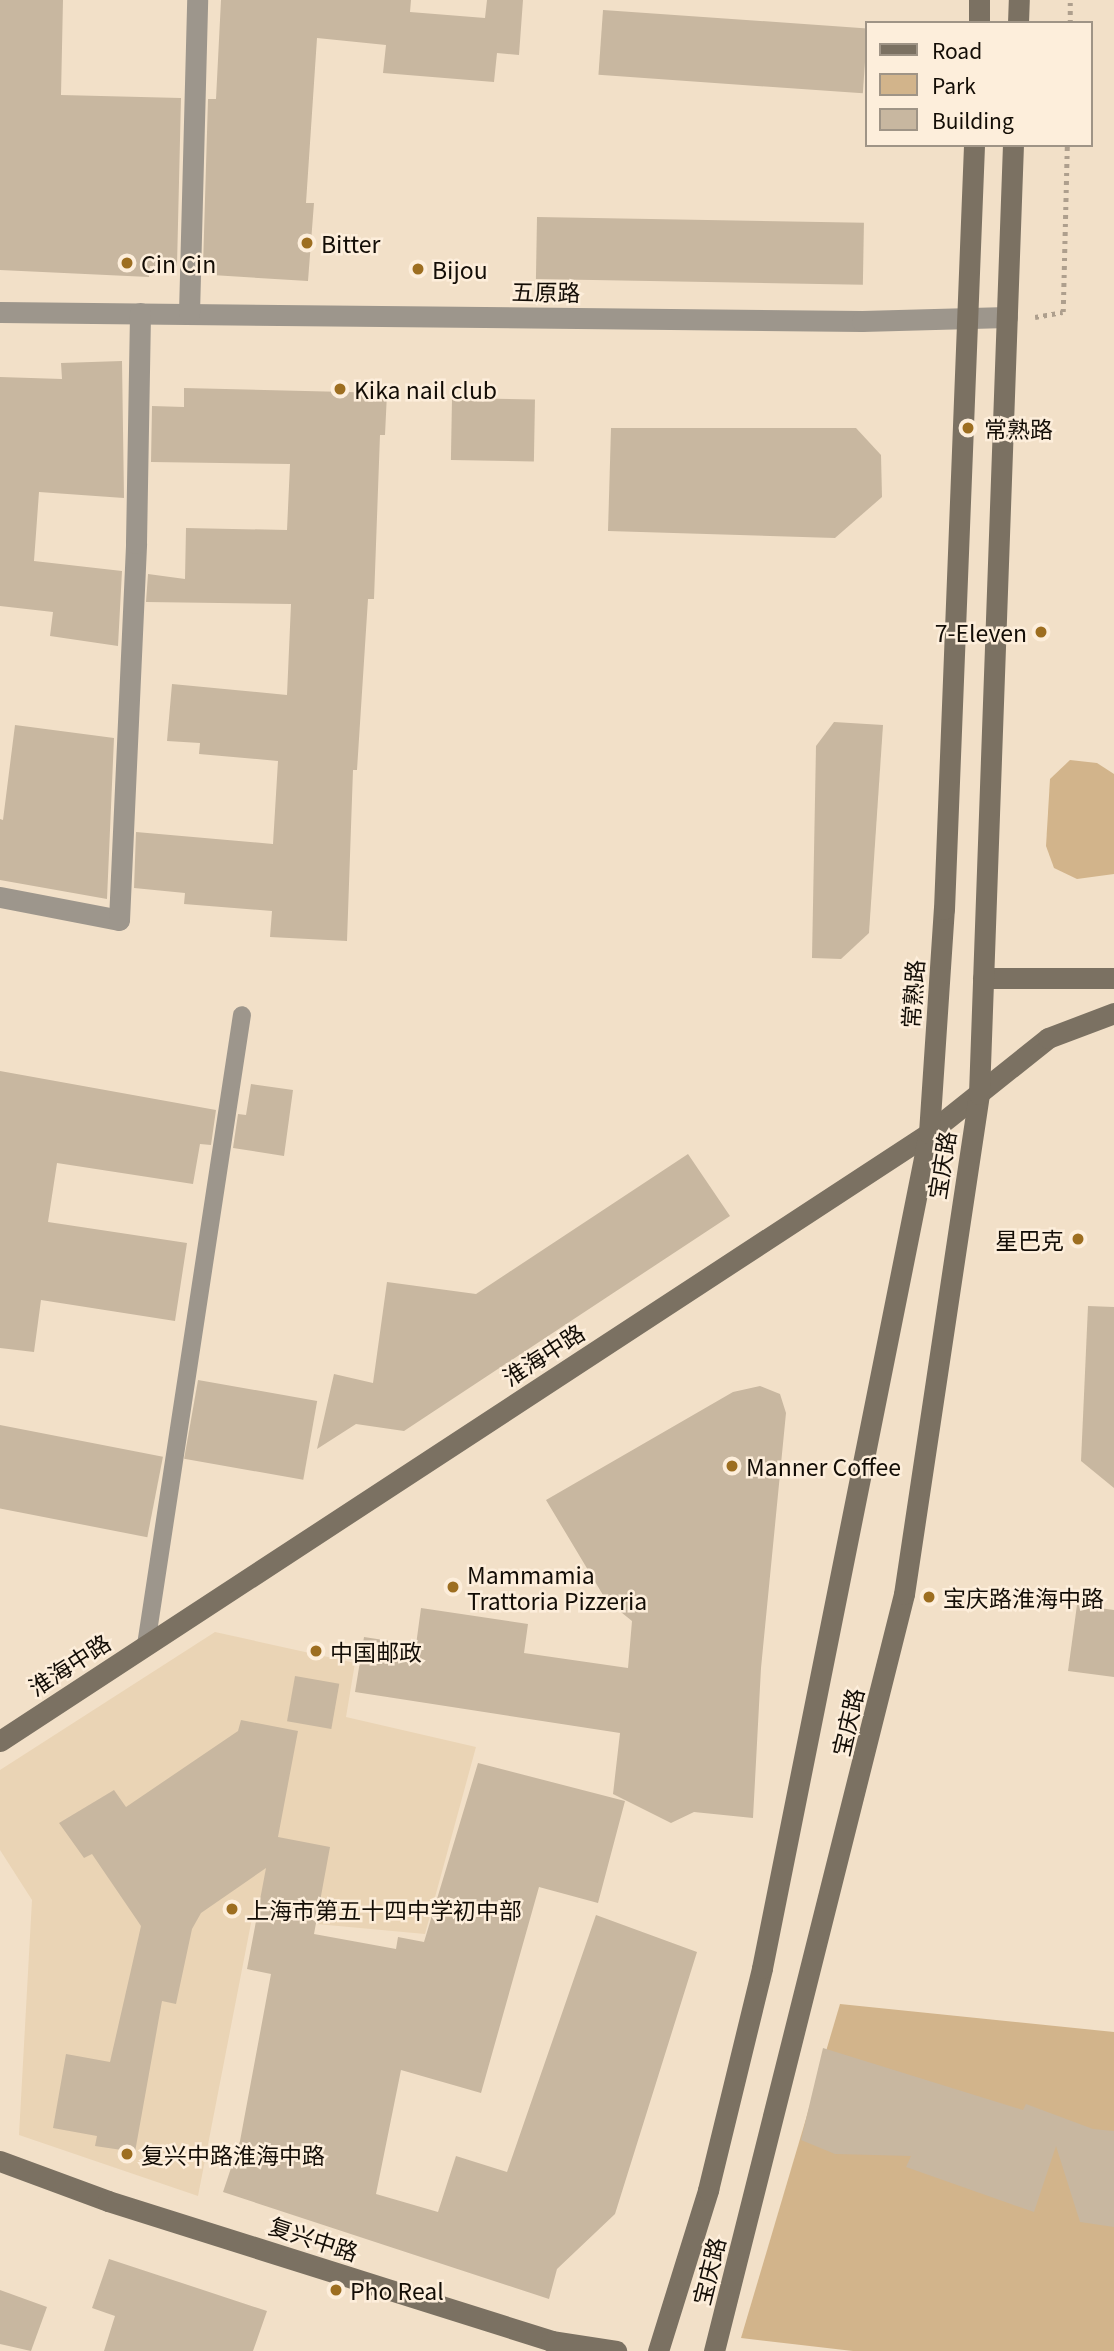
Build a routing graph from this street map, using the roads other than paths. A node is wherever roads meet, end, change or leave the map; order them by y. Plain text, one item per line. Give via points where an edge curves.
1 (197, 0) edge
2 (979, 0) edge
3 (1018, 0) edge
4 (979, 21) edge
5 (1018, 21) edge
6 (974, 147) edge
7 (1013, 147) edge
8 (0, 312) edge
9 (140, 313) junction
10 (189, 313) junction
11 (1007, 317) junction
12 (968, 318) junction
13 (0, 897) edge
14 (983, 978) junction
15 (1114, 978) edge
16 (1114, 1013) edge
17 (242, 1015) dead end
18 (979, 1094) junction
19 (929, 1133) junction
20 (146, 1645) junction
21 (0, 1741) edge
22 (0, 2161) edge
23 (616, 2351) edge
24 (658, 2351) edge
25 (714, 2351) edge

1 - 10 street
2 - 4 main road
3 - 5 main road
6 - 12 main road, 常熟路
7 - 11 main road
8 - 9 street, 五原路
9 - 10 street, 五原路
9 - 13 street via 136,543 120,920
10 - 12 street, 五原路
11 - 12 street, 五原路
11 - 14 main road
12 - 19 main road, 常熟路 via 944,909
14 - 15 main road
14 - 18 main road
16 - 18 main road, 淮海中路 via 1048,1038
17 - 20 lane
18 - 19 main road, 淮海中路
18 - 25 main road, 宝庆路 via 904,1594
19 - 20 main road, 淮海中路
19 - 24 main road, 宝庆路 via 762,1968 708,2190
20 - 21 main road, 淮海中路
22 - 23 main road, 复兴中路 via 108,2201 551,2341

